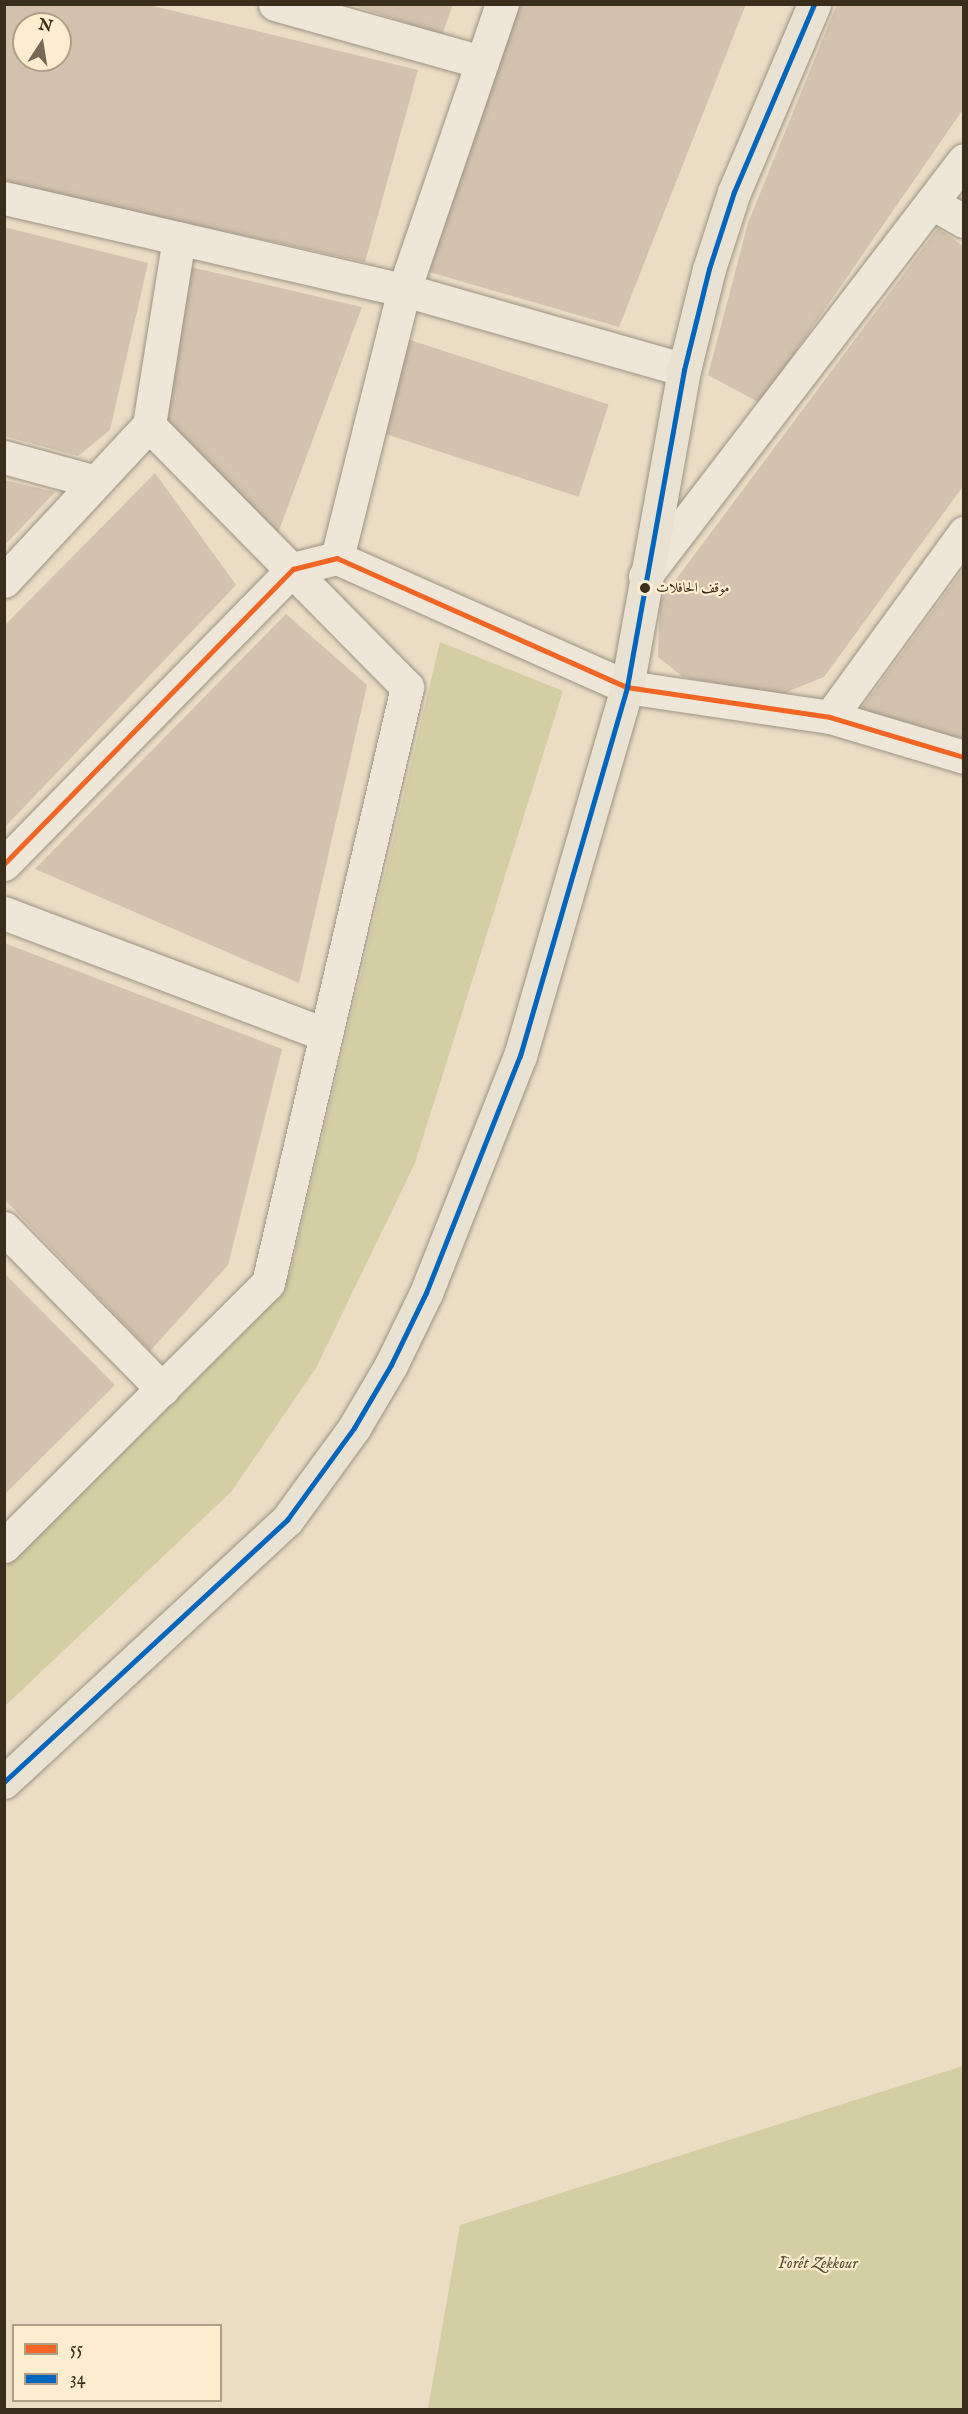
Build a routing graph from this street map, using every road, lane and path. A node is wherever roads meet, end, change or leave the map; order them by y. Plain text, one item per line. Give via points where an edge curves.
1 (275, 4) edge
2 (502, 4) edge
3 (814, 4) edge
4 (483, 62) junction
5 (963, 160) edge
6 (4, 198) edge
7 (934, 204) junction
8 (963, 221) edge
9 (179, 238) junction
10 (404, 290) junction
11 (684, 370) junction
12 (149, 425) junction
13 (4, 457) edge
14 (96, 482) junction
15 (963, 533) edge
16 (337, 558) junction
17 (292, 569) junction
18 (645, 576) junction
19 (4, 580) edge
20 (627, 687) junction
21 (830, 717) junction
22 (963, 758) edge
23 (4, 864) edge
24 (4, 913) edge
25 (324, 1034) junction
26 (4, 1228) edge
27 (162, 1389) junction
28 (4, 1546) edge
29 (4, 1782) edge

1 - 4 street
2 - 4 street
3 - 11 main road via 734,192 709,269
4 - 10 street
5 - 7 street
6 - 9 street
7 - 8 street
7 - 18 street
9 - 10 street
9 - 12 street
10 - 11 street
10 - 16 street
11 - 18 main road
12 - 14 street
12 - 17 street
13 - 14 street
14 - 19 street
15 - 21 street
16 - 17 street
16 - 20 street
17 - 23 street
17 - 25 street via 407,687
18 - 20 main road
20 - 21 street
20 - 29 main road via 519,1056 426,1293 391,1365 354,1428 287,1520
21 - 22 street
24 - 25 street
25 - 27 street via 268,1283
26 - 27 street
27 - 28 street

